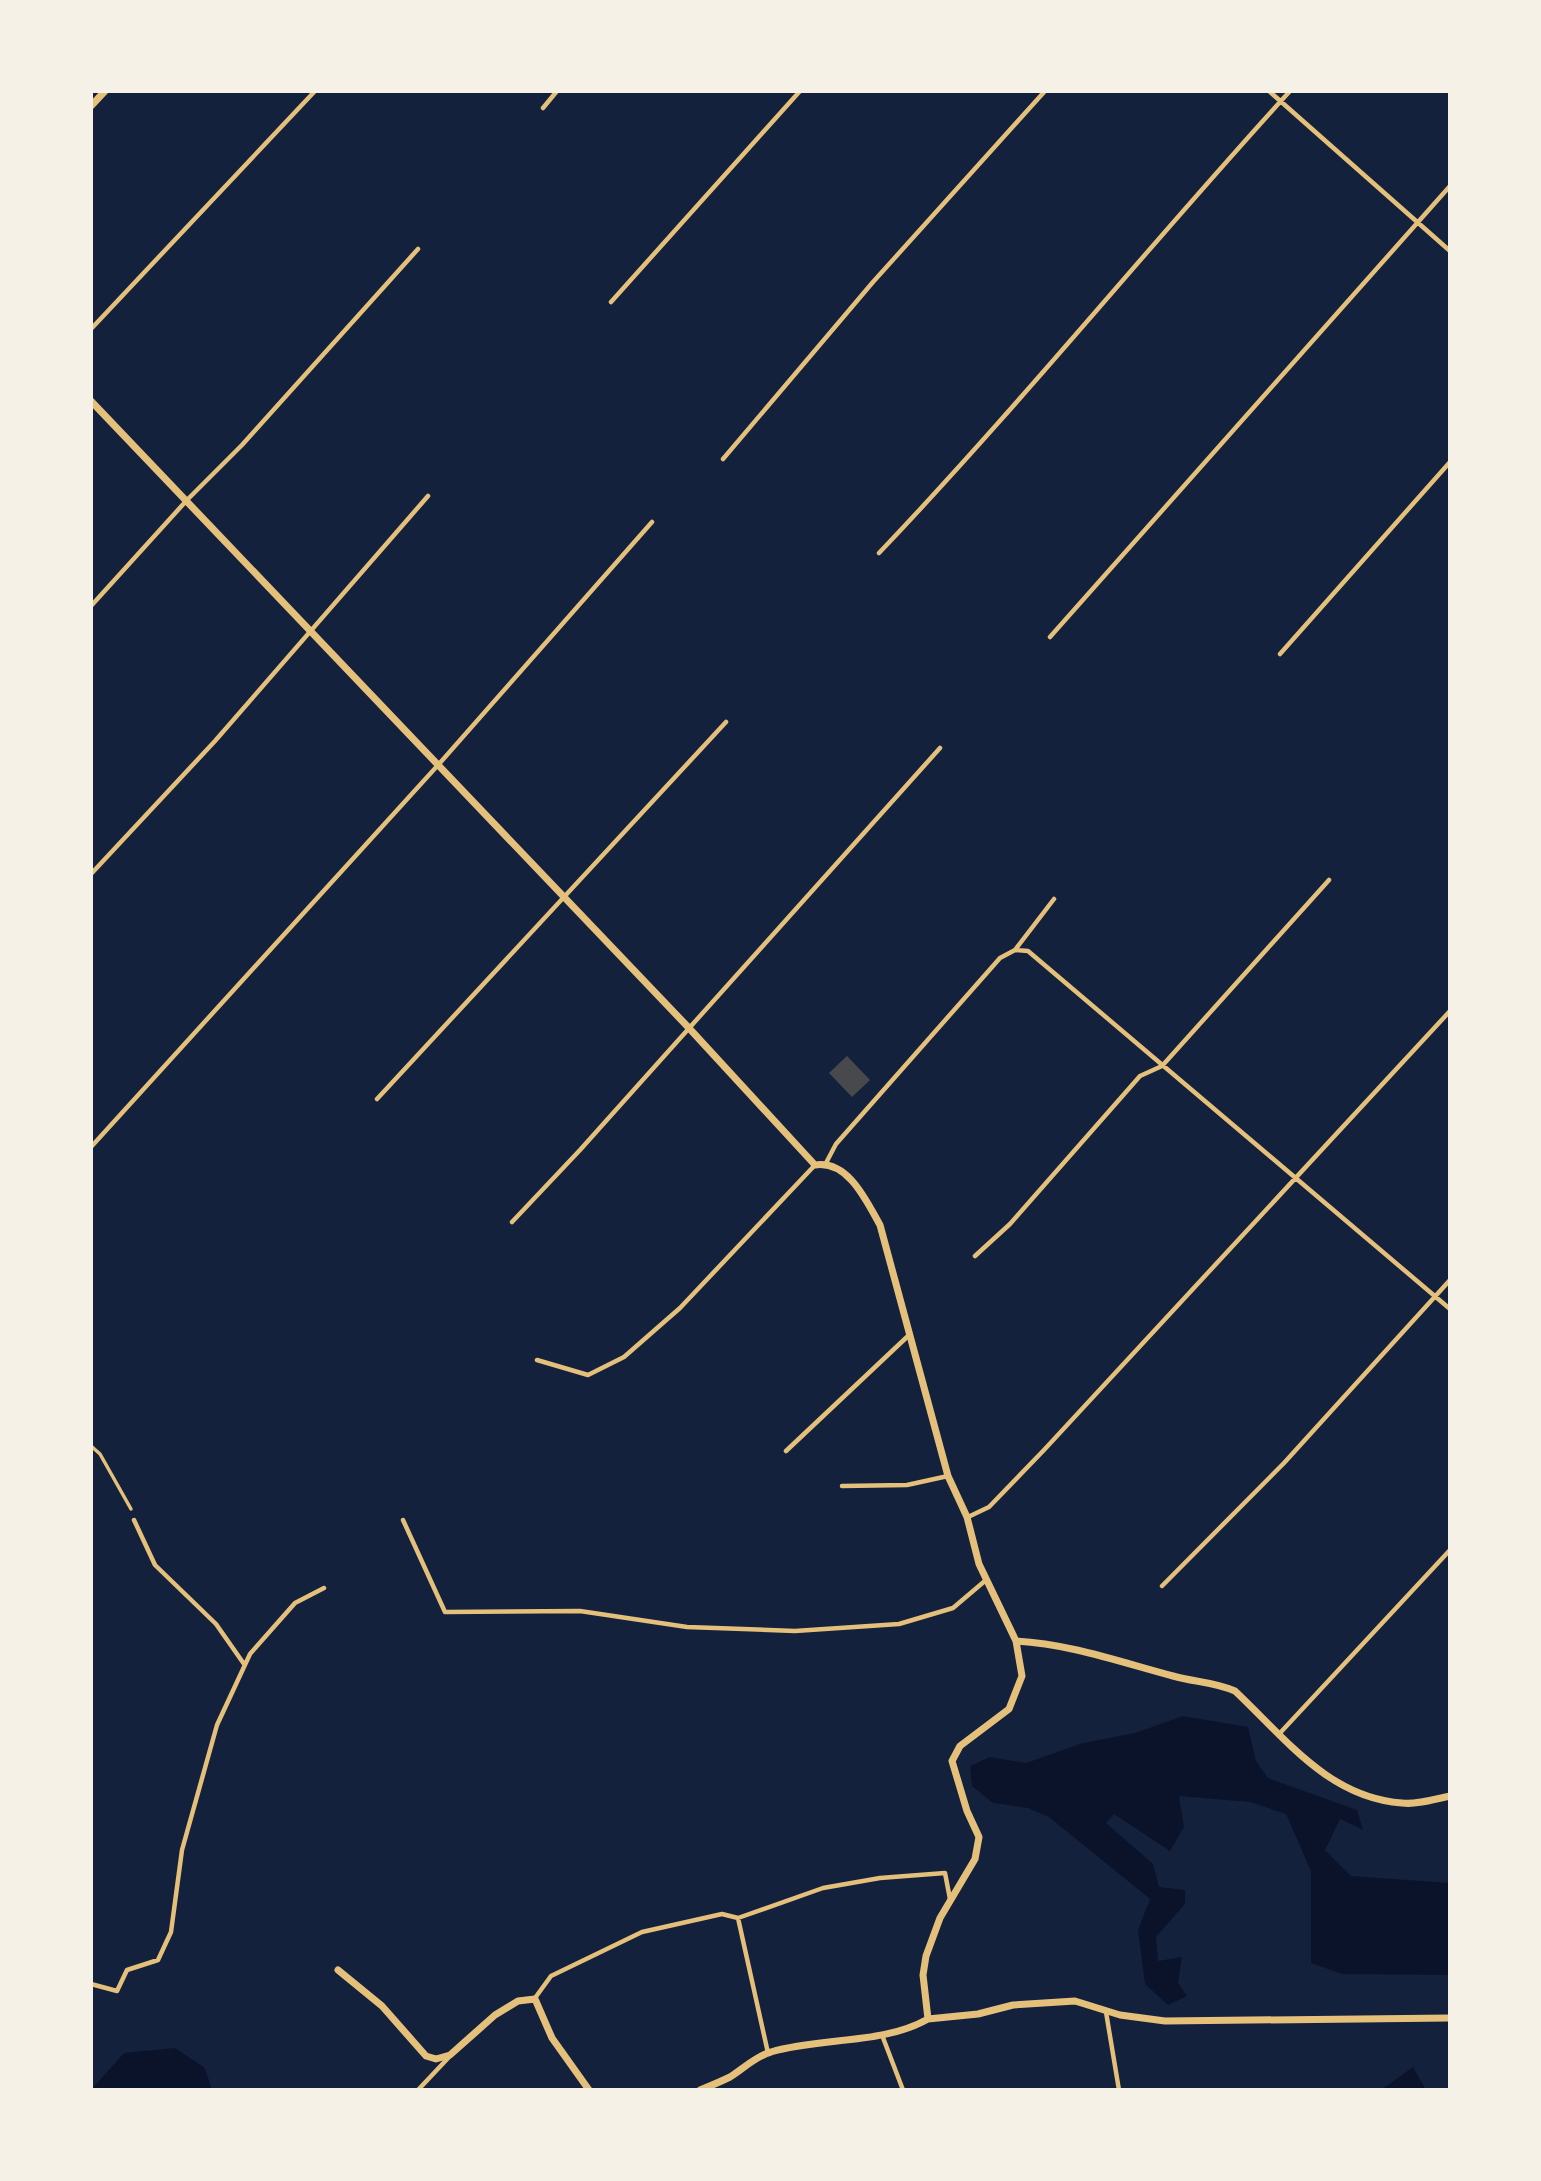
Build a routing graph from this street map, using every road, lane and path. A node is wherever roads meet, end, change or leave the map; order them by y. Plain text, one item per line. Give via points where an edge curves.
1 (105, 91) edge
2 (315, 91) edge
3 (557, 91) edge
4 (800, 91) edge
5 (1045, 91) edge
6 (1269, 91) edge
7 (1290, 91) edge
8 (1281, 101) junction
9 (91, 106) edge
10 (543, 108) dead end
11 (1450, 186) edge
12 (1418, 223) junction
13 (418, 248) dead end
14 (1450, 251) edge
15 (611, 302) dead end
16 (91, 329) edge
17 (91, 401) edge
18 (723, 459) dead end
19 (1450, 462) edge
20 (428, 496) dead end
21 (187, 500) junction
22 (652, 522) dead end
23 (879, 553) dead end
24 (91, 606) edge
25 (311, 629) junction
26 (1050, 637) dead end
27 (1280, 654) dead end
28 (726, 722) dead end
29 (940, 748) dead end
30 (439, 764) junction
31 (91, 874) edge
32 (1329, 880) dead end
33 (562, 896) junction
34 (1054, 899) dead end
35 (1014, 950) junction
36 (1450, 1011) edge
37 (688, 1027) junction
38 (1162, 1066) junction
39 (377, 1098) dead end
40 (91, 1147) edge
41 (827, 1163) junction
42 (815, 1165) junction
43 (1297, 1179) junction
44 (512, 1222) dead end
45 (975, 1256) dead end
46 (1450, 1280) edge
47 (1437, 1298) junction
48 (1450, 1309) edge
49 (908, 1336) junction
50 (537, 1360) dead end
51 (91, 1446) edge
52 (786, 1451) dead end
53 (948, 1476) junction
54 (842, 1486) dead end
55 (967, 1517) junction
56 (134, 1520) joint
57 (403, 1520) dead end
58 (1450, 1550) edge
59 (986, 1579) junction
60 (1162, 1586) dead end
61 (324, 1588) dead end
62 (1016, 1641) junction
63 (245, 1665) junction
64 (1280, 1733) junction
65 (1450, 1796) edge
66 (950, 1899) junction
67 (738, 1918) junction
68 (338, 1970) dead end
69 (91, 1984) edge
70 (534, 1999) junction
71 (1105, 2011) junction
72 (1450, 2018) edge
73 (928, 2019) junction
74 (882, 2034) junction
75 (768, 2053) junction
76 (450, 2055) junction
77 (418, 2090) edge
78 (589, 2090) edge
79 (700, 2090) edge
80 (903, 2090) edge
81 (1119, 2090) edge

1 - 9 street
2 - 16 lane
3 - 10 lane
4 - 15 lane
5 - 18 lane via 873,282
6 - 8 lane
7 - 8 lane
8 - 12 lane
8 - 23 lane via 947,482
11 - 12 lane
12 - 14 lane
12 - 26 lane
13 - 21 lane
17 - 21 street
19 - 27 lane
20 - 25 lane
21 - 24 lane
21 - 25 street
22 - 30 lane
25 - 30 street
25 - 31 lane
28 - 33 lane
29 - 37 lane
30 - 33 street
30 - 40 lane
32 - 38 lane
33 - 37 street
33 - 39 lane
34 - 35 lane
35 - 38 lane via 1028,951
35 - 41 lane via 991,968 836,1144
36 - 43 lane
37 - 42 street
37 - 44 lane
38 - 43 lane
38 - 45 lane via 1140,1076 1010,1224
41 - 42 street
41 - 49 street via 840,1169 863,1195 880,1225
42 - 50 lane via 680,1308 624,1357 588,1375
43 - 47 lane
43 - 55 lane via 989,1507
46 - 47 lane
47 - 48 lane
47 - 60 lane
49 - 52 lane
49 - 53 street
51 - 56 path via 128,1499
53 - 54 lane via 907,1485
53 - 55 street
55 - 59 street
56 - 63 lane via 155,1565 216,1624
57 - 59 lane via 445,1612 580,1611 687,1627 795,1631 899,1624 953,1608
58 - 64 lane
59 - 62 street
61 - 63 lane via 295,1603
62 - 64 street via 1051,1643 1176,1677 1220,1684 1235,1691
62 - 66 street via 1022,1676 1009,1709 960,1746 953,1761 979,1837 975,1859
63 - 69 lane via 217,1725 195,1795 171,1931 158,1960 127,1970 117,1991
64 - 65 street via 1315,1768 1357,1795 1404,1804
66 - 67 lane via 945,1873 880,1878 823,1888
66 - 73 street via 926,1956 923,1975
67 - 70 lane via 722,1914 642,1932 551,1976
67 - 75 lane
68 - 76 street via 382,2006 426,2056
70 - 76 street via 518,2001 495,2015
70 - 78 street via 552,2038
71 - 72 street via 1165,2021
71 - 73 street via 1074,2001
71 - 81 lane
73 - 74 street via 912,2028
74 - 75 street
74 - 80 lane
75 - 79 street
76 - 77 lane

